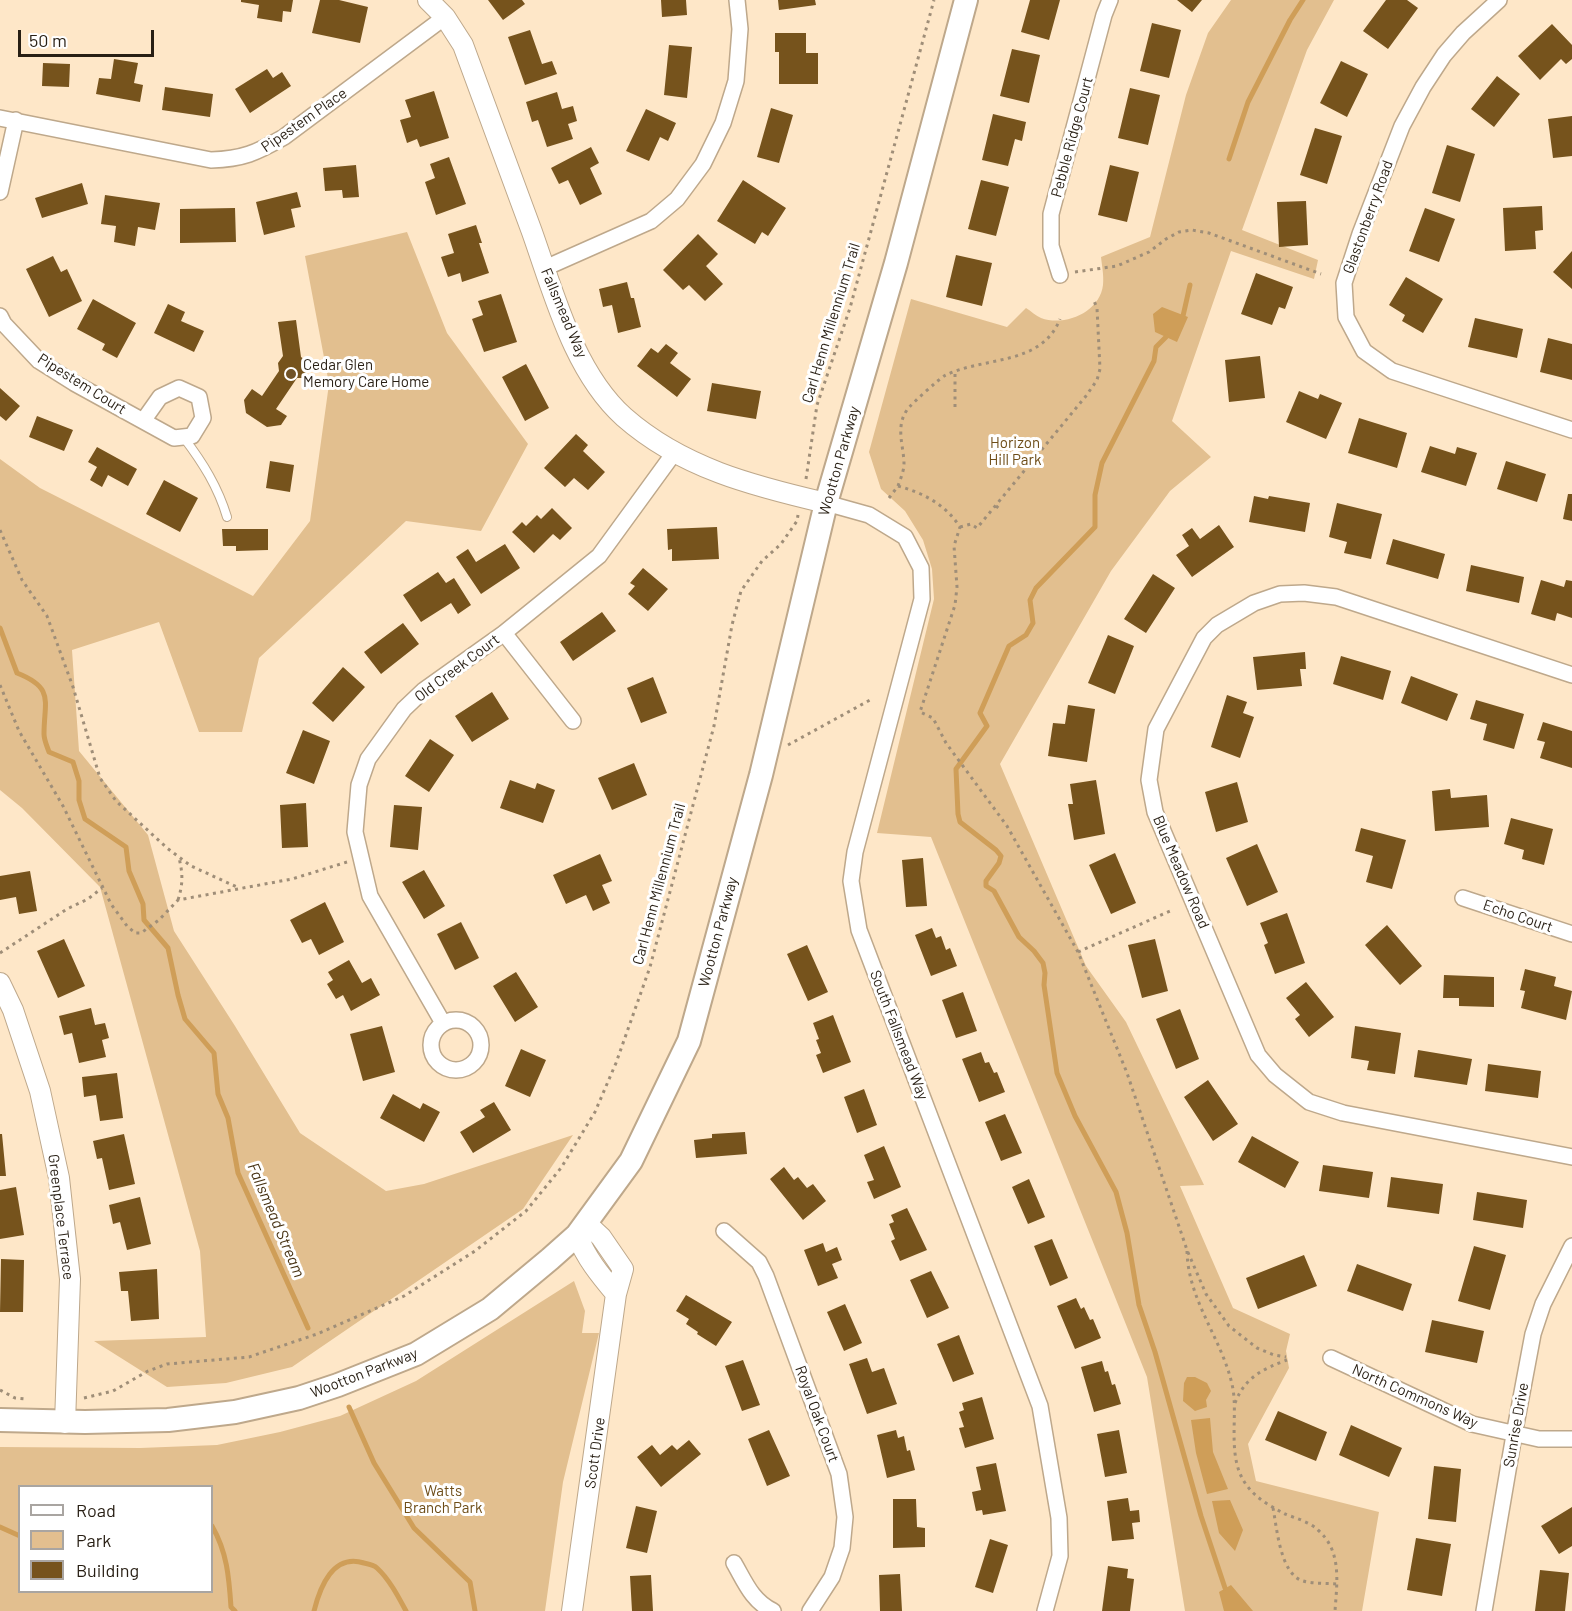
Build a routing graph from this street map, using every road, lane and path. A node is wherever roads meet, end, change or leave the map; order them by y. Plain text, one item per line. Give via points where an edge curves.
1 (428, 0) edge
2 (737, 0) edge
3 (934, 0) edge
4 (966, 0) edge
5 (1110, 0) edge
6 (1499, 0) edge
7 (445, 17) junction
8 (0, 118) edge
9 (16, 120) junction
10 (0, 192) edge
11 (545, 268) junction
12 (1320, 274) dead end
13 (1060, 275) joint
14 (1094, 301) dead end
15 (0, 316) edge
16 (1060, 320) dead end
17 (955, 372) junction
18 (955, 407) dead end
19 (143, 421) junction
20 (1572, 430) edge
21 (183, 437) junction
22 (674, 453) junction
23 (898, 486) junction
24 (802, 498) junction
25 (889, 498) dead end
26 (826, 503) junction
27 (996, 506) junction
28 (1001, 510) dead end
29 (227, 517) dead end
30 (960, 527) junction
31 (0, 530) edge
32 (504, 633) junction
33 (1572, 675) edge
34 (0, 685) edge
35 (870, 700) dead end
36 (914, 712) dead end
37 (920, 712) junction
38 (573, 722) dead end
39 (786, 746) dead end
40 (178, 856) junction
41 (361, 856) junction
42 (102, 888) junction
43 (241, 888) junction
44 (1463, 898) dead end
45 (178, 900) junction
46 (1170, 911) dead end
47 (1572, 934) edge
48 (1078, 952) junction
49 (0, 953) edge
50 (0, 983) edge
51 (442, 1023) dead end
52 (1572, 1157) edge
53 (582, 1229) junction
54 (724, 1231) dead end
55 (1572, 1246) edge
56 (1187, 1250) junction
57 (1331, 1358) dead end
58 (0, 1390) edge
59 (31, 1399) dead end
60 (66, 1400) junction
61 (1234, 1405) junction
62 (0, 1420) edge
63 (65, 1423) junction
64 (1514, 1435) junction
65 (1572, 1439) edge
66 (1273, 1508) junction
67 (734, 1563) dead end
68 (1337, 1584) junction
69 (572, 1611) edge
70 (773, 1611) edge
71 (810, 1611) edge
72 (1045, 1611) edge
73 (1335, 1611) edge
74 (1484, 1611) edge

1 - 7 street, Fallsmead Way
2 - 11 street via 740,29 736,81 723,123 697,173 677,199 651,220
3 - 24 path, Carl Henn Millennium Trail via 850,309 817,405
4 - 26 main road, Wootton Parkway via 896,263
5 - 13 street, Pebble Ridge Court via 1051,214 1051,246
6 - 20 street, Glastonberry Road via 1444,55 1402,126 1344,283 1346,317 1364,351 1392,371
7 - 9 street, Pipestem Place via 284,137 256,153 233,159 211,160
7 - 11 street, Fallsmead Way via 463,45
8 - 9 street, Pipestem Place
9 - 10 street
11 - 22 street, Fallsmead Way via 565,324 596,386 624,416
12 - 13 path via 1192,230 1179,232 1149,252 1117,266
14 - 27 path via 1100,369 1097,380
15 - 19 street, Pipestem Court via 39,361
16 - 17 path via 1044,343 1028,352
17 - 18 path
17 - 23 path via 942,377 906,411 900,434 904,466
19 - 21 street, Pipestem Court via 174,438
19 - 21 street, Pipestem Court via 160,397 179,388 199,397 204,418 192,436
21 - 29 lane via 219,492
22 - 24 street, Fallsmead Way via 752,485
22 - 32 street, Old Creek Court via 599,556
23 - 25 path
23 - 30 path via 937,503
24 - 26 street, Fallsmead Way
24 - 60 path, Carl Henn Millennium Trail via 791,530 741,591 714,726 650,968 616,1064 595,1112 561,1168 526,1211 475,1251 404,1296 316,1334 249,1357 167,1364 113,1391
26 - 53 main road, Wootton Parkway via 760,775 689,1041 631,1161
26 - 72 street, South Fallsmead Way via 869,515 905,537 921,568 922,599 855,852 851,882 859,930 1040,1406 1060,1528 1060,1556
27 - 28 path
27 - 30 path via 977,528 971,524
30 - 37 path via 954,546 955,605
31 - 40 path via 22,580 47,616 100,778 116,801
32 - 38 street
32 - 41 street, Old Creek Court via 424,690 404,709 368,759 360,785 355,832
33 - 52 street, Blue Meadow Road via 1336,597 1280,594 1254,603 1217,625 1204,638 1156,729 1149,780 1155,812 1258,1054 1275,1075 1309,1102 1343,1113
34 - 42 path via 19,731 63,806
35 - 39 path
36 - 37 path
37 - 48 path via 933,718 1007,826
40 - 43 path
40 - 45 path via 183,873
41 - 43 path via 292,879
41 - 51 street, Old Creek Court via 370,896
42 - 45 path via 135,933 159,920
42 - 49 path
43 - 45 path
44 - 47 street, Echo Court
46 - 48 path
48 - 56 path via 1127,1073
50 - 60 street, Greenplace Terrace via 40,1091 59,1178 70,1279
53 - 63 main road, Wootton Parkway via 490,1309 416,1354 338,1385 235,1412 168,1420
53 - 69 street, Scott Drive via 601,1237 623,1269 616,1294
54 - 71 street, Royal Oak Court via 759,1262 766,1276 839,1474 844,1517 842,1548 832,1577
55 - 64 street, Sunrise Drive via 1543,1304 1533,1334
56 - 61 path via 1194,1292 1223,1354
56 - 61 path via 1206,1294 1228,1326 1257,1348 1287,1358 1260,1371 1239,1393
57 - 64 street, North Commons Way via 1472,1424
58 - 59 path via 15,1398
60 - 63 street, Greenplace Terrace
61 - 66 path via 1233,1430 1240,1471 1248,1487
62 - 63 main road, Wootton Parkway
64 - 65 street, North Commons Way
64 - 74 street, Sunrise Drive
66 - 68 path via 1317,1529 1330,1544 1336,1559
66 - 68 path via 1288,1570 1302,1581
67 - 70 street via 752,1596
68 - 73 path

